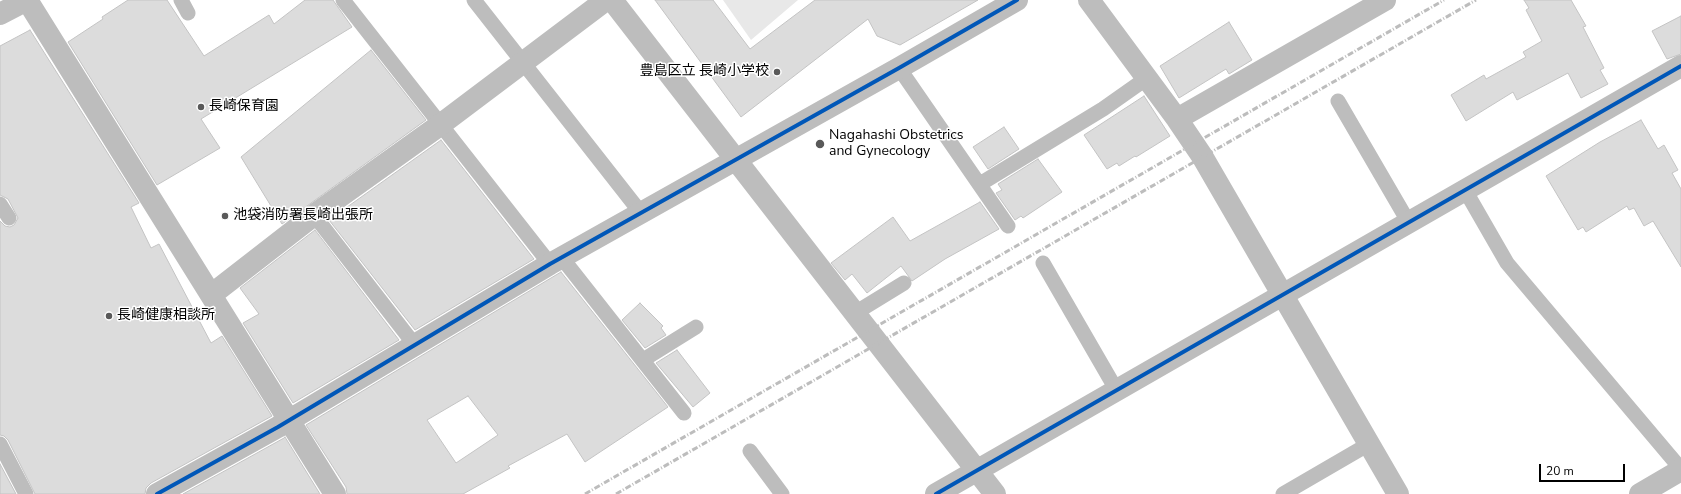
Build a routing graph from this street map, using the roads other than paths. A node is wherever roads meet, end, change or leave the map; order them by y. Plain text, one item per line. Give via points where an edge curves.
1 (27, 0) edge
2 (343, 0) edge
3 (474, 0) edge
4 (606, 0) edge
5 (612, 0) edge
6 (1017, 0) edge
7 (1089, 0) edge
8 (1385, 0) edge
9 (0, 14) edge
10 (522, 62) junction
11 (1681, 66) edge
12 (899, 68) junction
13 (1147, 78) junction
14 (1338, 101) dead end
15 (1177, 119) junction
16 (440, 125) junction
17 (736, 160) junction
18 (980, 184) junction
19 (1465, 190) junction
20 (0, 204) edge
21 (641, 213) junction
22 (314, 215) junction
23 (9, 218) dead end
24 (1409, 223) junction
25 (1008, 226) dead end
26 (556, 261) junction
27 (1043, 263) dead end
28 (904, 283) dead end
29 (211, 295) junction
30 (1282, 295) junction
31 (855, 313) junction
32 (696, 327) dead end
33 (414, 344) junction
34 (643, 360) junction
35 (1117, 391) junction
36 (684, 413) dead end
37 (289, 420) junction
38 (0, 444) edge
39 (1369, 444) junction
40 (750, 451) dead end
41 (1681, 469) edge
42 (976, 471) junction
43 (26, 494) edge
44 (158, 494) edge
45 (335, 494) edge
46 (782, 494) edge
47 (936, 494) edge
48 (995, 494) edge
49 (1283, 494) edge
50 (1398, 494) edge
51 (1640, 494) edge

1 - 9 street
1 - 29 street
2 - 16 lane
3 - 10 lane
4 - 10 street
5 - 17 street
6 - 12 street
7 - 13 street
8 - 15 street
10 - 16 street
10 - 21 lane
11 - 19 street
12 - 17 street
12 - 18 lane
13 - 15 street
13 - 18 lane via 1104,109
14 - 24 lane
15 - 30 street via 1202,156
16 - 22 street
16 - 26 lane
17 - 21 street
17 - 31 street
18 - 25 lane
19 - 24 street
19 - 41 lane via 1507,263
20 - 23 lane
21 - 26 street
22 - 29 street
22 - 33 lane
24 - 30 street
26 - 33 street
26 - 34 lane
27 - 35 lane
28 - 31 lane
29 - 37 street
30 - 35 street
30 - 39 street
31 - 42 street
32 - 34 lane
33 - 37 street
34 - 36 lane
35 - 42 street
37 - 44 street
37 - 45 street
38 - 43 lane
39 - 49 lane
39 - 50 street
40 - 46 lane
41 - 51 street
42 - 47 street
42 - 48 street

